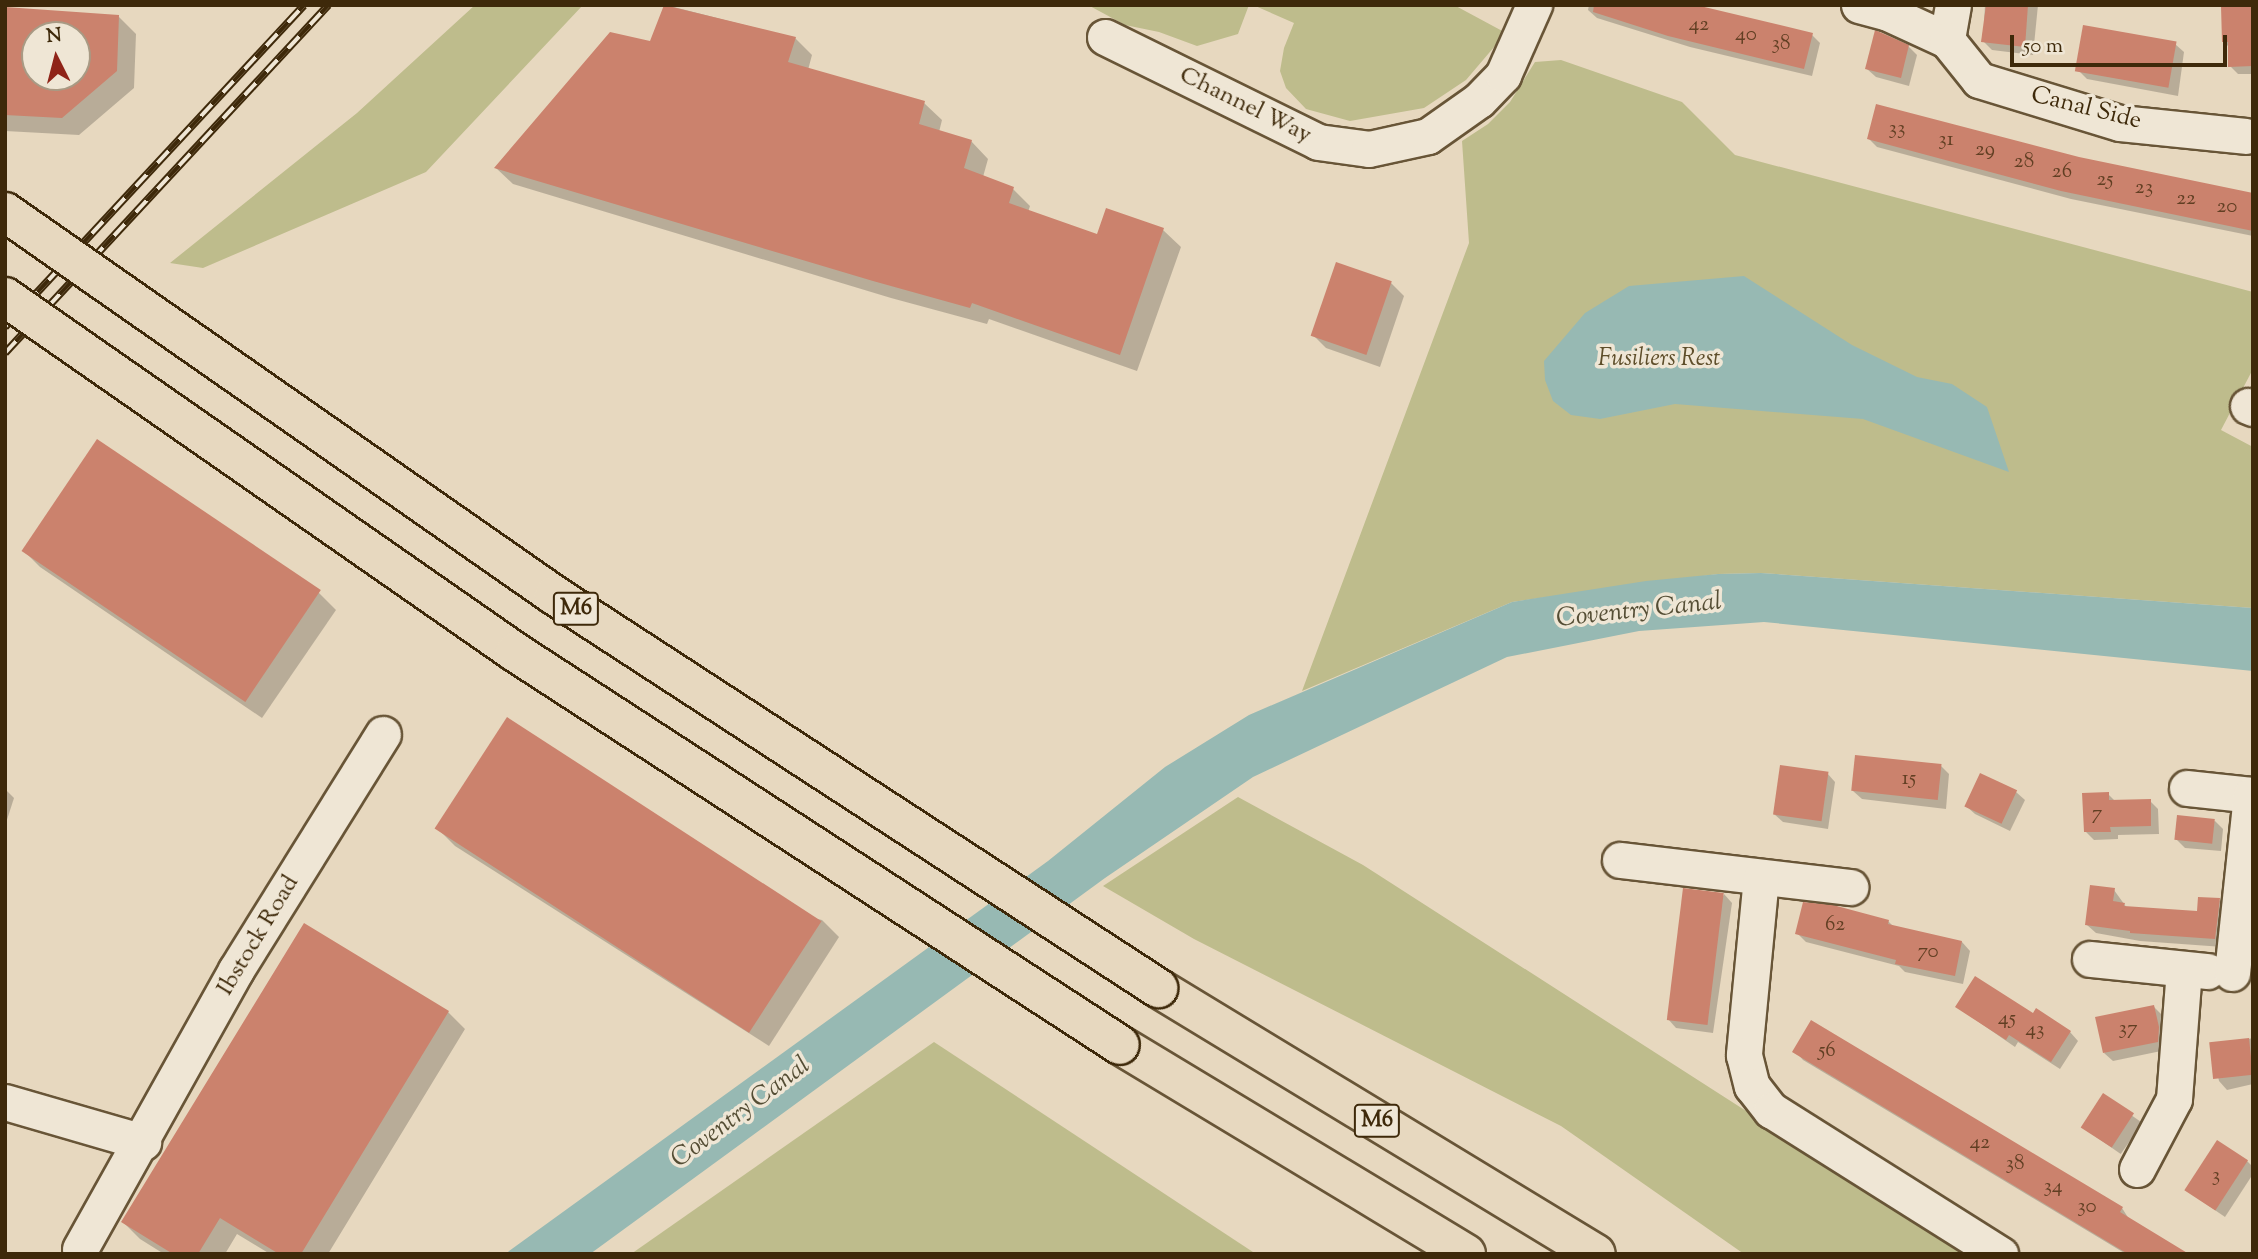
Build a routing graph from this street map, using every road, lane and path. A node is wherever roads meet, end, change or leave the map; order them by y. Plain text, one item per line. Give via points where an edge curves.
1 (1534, 5) edge
2 (1859, 5) edge
3 (1953, 5) edge
4 (1105, 37) dead end
5 (1947, 40) junction
6 (2250, 133) edge
7 (5, 212) edge
8 (5, 297) edge
9 (383, 734) dead end
10 (2187, 788) dead end
11 (2252, 795) edge
12 (1620, 860) dead end
13 (1761, 877) junction
14 (1850, 887) dead end
15 (2090, 959) dead end
16 (2184, 969) junction
17 (2242, 974) edge
18 (5, 1102) edge
19 (143, 1142) junction
20 (2137, 1169) dead end
21 (80, 1249) dead end
22 (1466, 1254) edge
23 (1596, 1254) edge
24 (2000, 1254) edge

1 - 4 street, Channel Way via 1503,75 1479,100 1429,136 1369,149 1318,142
2 - 5 street, Canal Side
3 - 5 street
5 - 6 street, Canal Side via 1979,80 2120,123
7 - 23 highway, M6, bridge via 554,595 1158,988
8 - 22 highway, bridge via 515,652 1120,1045
9 - 19 street, Ibstock Road via 236,970
10 - 11 street
11 - 17 street
12 - 13 street
13 - 14 street
13 - 24 street via 1744,1055 1752,1086 1771,1110
15 - 16 street
16 - 17 street
16 - 20 street via 2174,1100
18 - 19 street
19 - 21 street, Ibstock Road

